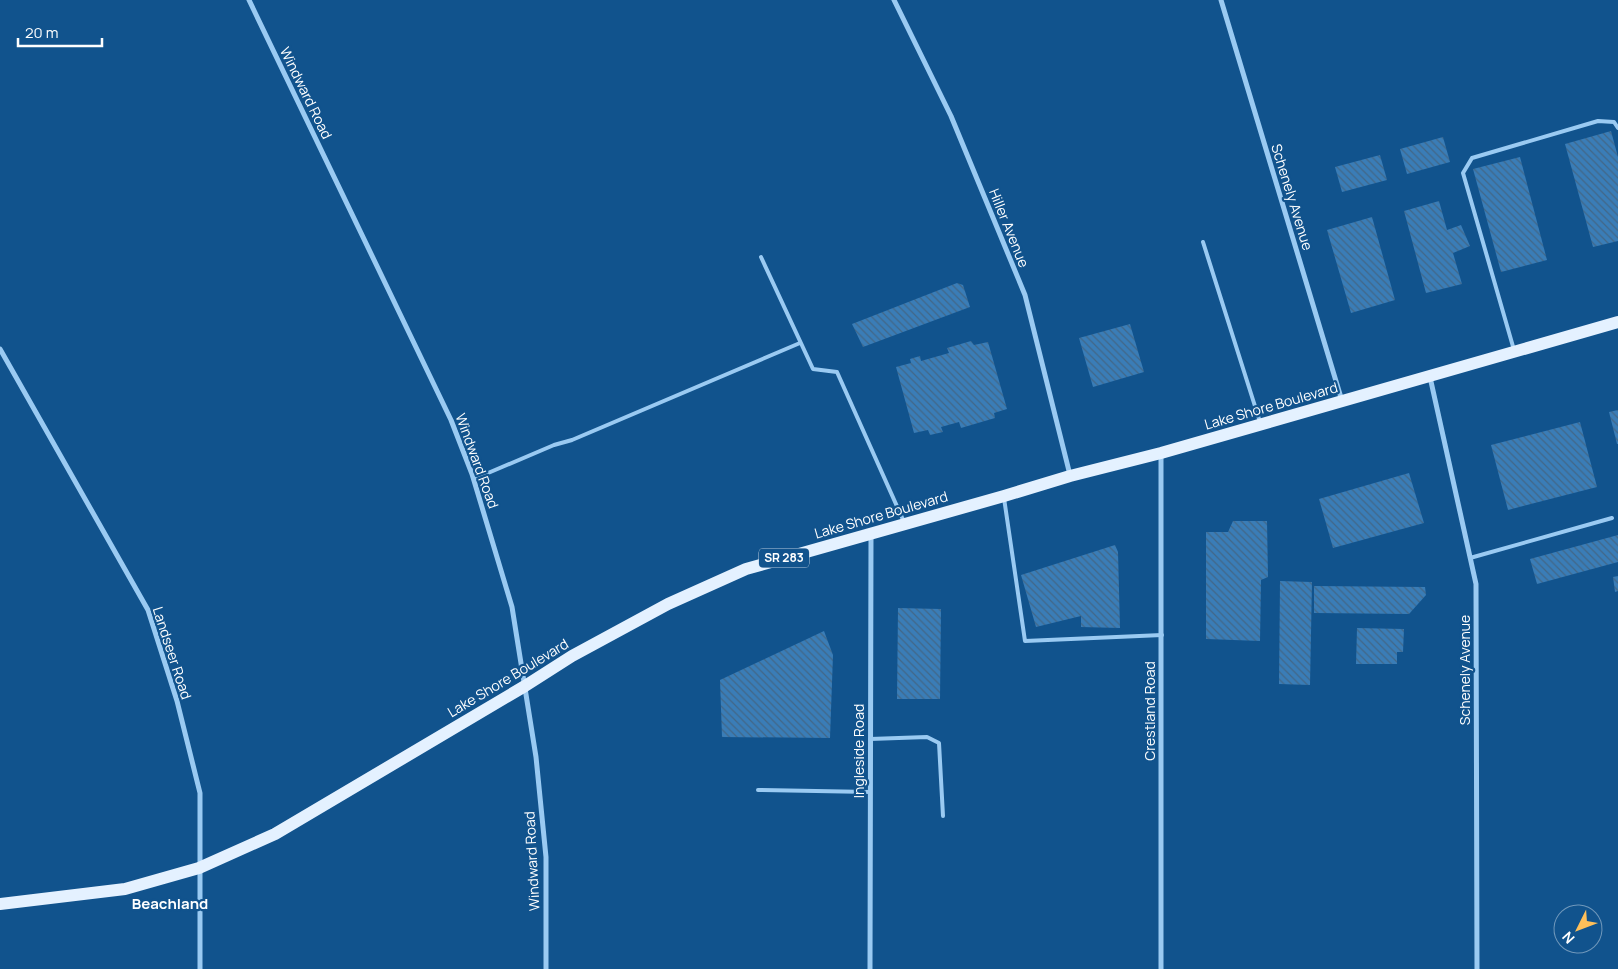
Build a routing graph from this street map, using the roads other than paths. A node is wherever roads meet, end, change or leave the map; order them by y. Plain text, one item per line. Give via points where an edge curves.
1 (249, 0) edge
2 (894, 0) edge
3 (1221, 0) edge
4 (1618, 128) edge
5 (1203, 242) dead end
6 (761, 257) dead end
7 (1618, 322) edge
8 (800, 343) junction
9 (0, 349) edge
10 (1515, 351) junction
11 (1429, 375) junction
12 (1342, 401) junction
13 (1261, 424) junction
14 (1161, 453) junction
15 (1070, 476) junction
16 (474, 479) junction
17 (1004, 496) junction
18 (1612, 518) dead end
19 (905, 524) junction
20 (871, 532) junction
21 (1470, 558) junction
22 (1162, 635) junction
23 (525, 686) junction
24 (870, 739) junction
25 (758, 790) dead end
26 (870, 792) junction
27 (943, 816) dead end
28 (199, 868) junction
29 (0, 904) edge
30 (200, 969) edge
31 (546, 969) edge
32 (870, 969) edge
33 (1161, 969) edge
34 (1477, 969) edge

1 - 16 street, Windward Road via 451,420
2 - 15 street, Hiller Avenue via 951,116 1025,295
3 - 12 street, Schenely Avenue
4 - 10 lane via 1614,122 1598,121 1472,158 1464,173
5 - 13 lane
6 - 8 lane
7 - 10 main road, Lake Shore Boulevard / SR 283
8 - 16 lane
8 - 19 lane via 813,369 837,372
9 - 28 street, Landseer Road via 148,610 177,701 200,793
10 - 11 main road, Lake Shore Boulevard / SR 283
11 - 12 main road, Lake Shore Boulevard / SR 283
11 - 21 street, Schenely Avenue
12 - 13 main road, Lake Shore Boulevard / SR 283
13 - 14 main road, Lake Shore Boulevard / SR 283
14 - 15 main road, Lake Shore Boulevard / SR 283
14 - 22 street, Crestland Road
15 - 17 main road, Lake Shore Boulevard / SR 283
16 - 23 street, Windward Road via 512,607
17 - 19 main road, Lake Shore Boulevard / SR 283
17 - 22 lane via 1025,641
18 - 21 lane
19 - 20 main road, Lake Shore Boulevard / SR 283
20 - 23 main road, Lake Shore Boulevard / SR 283 via 738,573 668,604 572,656
20 - 24 street, Ingleside Road
21 - 34 street, Schenely Avenue via 1476,584
22 - 33 street, Crestland Road
23 - 28 main road, Lake Shore Boulevard / SR 283 via 275,834
23 - 31 street, Windward Road via 546,857
24 - 26 street, Ingleside Road
24 - 27 lane via 928,737 939,743
25 - 26 lane
26 - 32 street, Ingleside Road
28 - 29 main road, Lake Shore Boulevard / SR 283 via 125,889
28 - 30 street, Landseer Road

